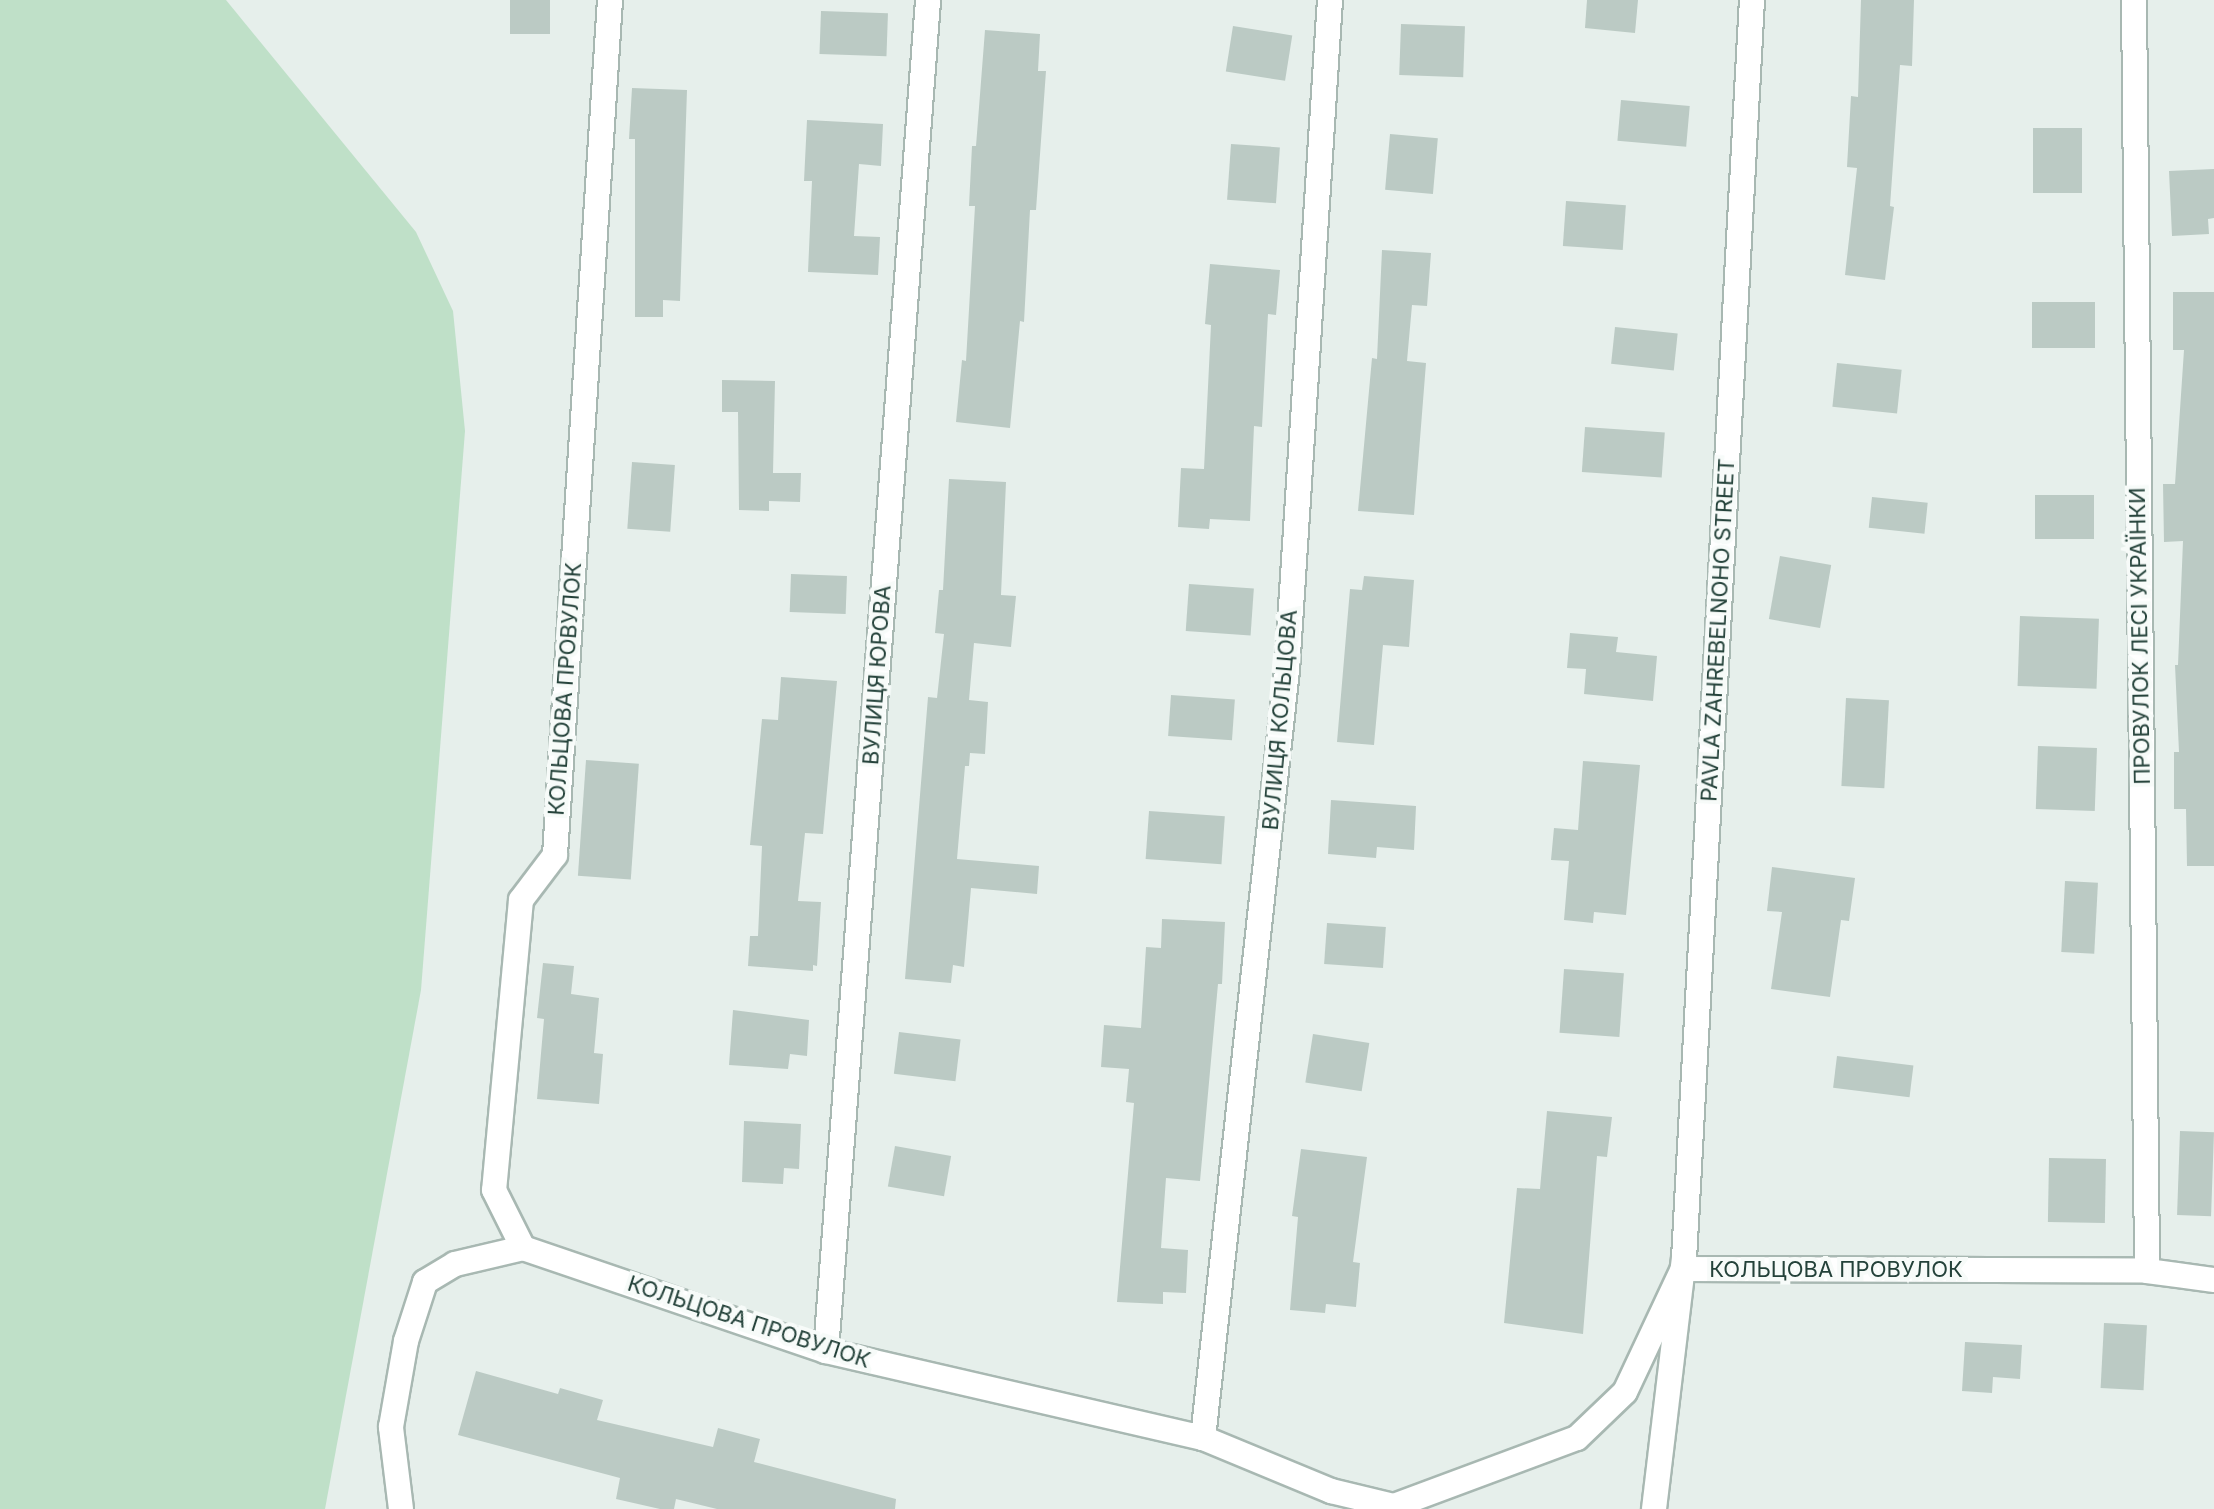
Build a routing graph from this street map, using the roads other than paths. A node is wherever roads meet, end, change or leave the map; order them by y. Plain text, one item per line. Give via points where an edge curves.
1 (610, 0) edge
2 (928, 0) edge
3 (1330, 0) edge
4 (1752, 0) edge
5 (2134, 0) edge
6 (523, 1248) junction
7 (1683, 1264) junction
8 (2147, 1271) junction
9 (2214, 1280) edge
10 (826, 1351) junction
11 (1203, 1438) junction
12 (401, 1509) edge
13 (1654, 1509) edge

1 - 6 street, КОЛЬЦОВА ПРОВУЛОК via 555,855 521,900 494,1190
2 - 10 street, ВУЛИЦЯ ЮРОВА
3 - 11 street, ВУЛИЦЯ КОЛЬЦОВА via 1287,670
4 - 7 street, PAVLA ZAHREBELNOHO STREET
5 - 8 street, ПРОВУЛОК ЛЕСІ УКРАЇНКИ
6 - 10 street, КОЛЬЦОВА ПРОВУЛОК
6 - 12 street via 455,1264 425,1282 406,1341 391,1427
7 - 8 street, КОЛЬЦОВА ПРОВУЛОК
7 - 11 street, КОЛЬЦОВА ПРОВУЛОК via 1625,1392 1577,1438 1394,1506 1331,1491
7 - 13 street, PAVLA ZAHREBELNOHO STREET
8 - 9 street, КОЛЬЦОВА ПРОВУЛОК
10 - 11 street, КОЛЬЦОВА ПРОВУЛОК

